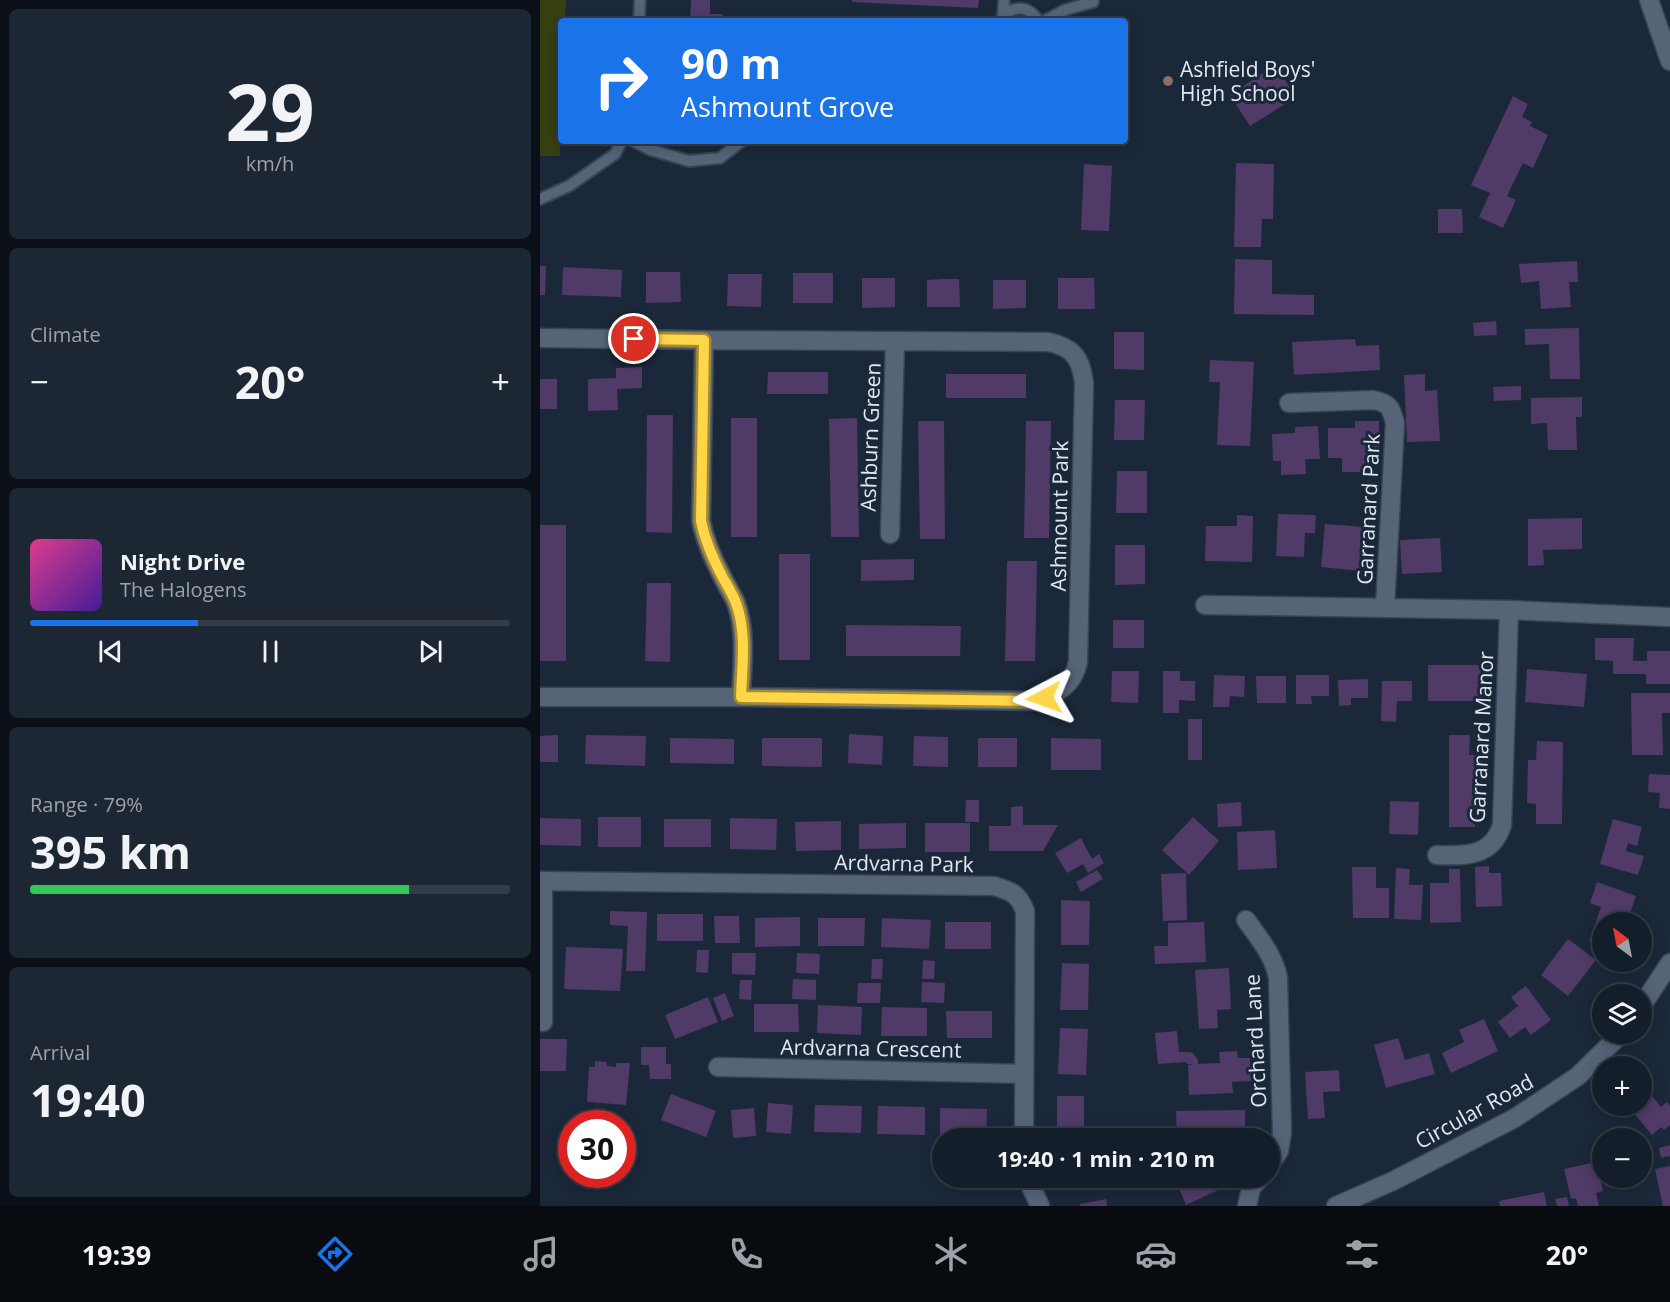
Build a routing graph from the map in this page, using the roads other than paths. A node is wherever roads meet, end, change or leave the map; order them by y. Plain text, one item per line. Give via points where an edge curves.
1 (640, 0) edge
2 (1004, 0) edge
3 (1078, 0) edge
4 (1649, 0) edge
5 (1024, 4) edge
6 (639, 18) edge
7 (1002, 18) edge
8 (1036, 18) edge
9 (1050, 18) edge
10 (1670, 62) edge
11 (620, 144) edge
12 (639, 144) edge
13 (737, 144) edge
14 (540, 199) edge
15 (540, 338) edge
16 (704, 340) junction
17 (895, 341) junction
18 (1289, 403) dead end
19 (890, 534) dead end
20 (1205, 605) dead end
21 (1385, 608) junction
22 (1509, 610) junction
23 (1670, 616) edge
24 (540, 697) edge
25 (741, 697) junction
26 (1437, 855) dead end
27 (541, 881) edge
28 (1246, 920) dead end
29 (1670, 963) edge
30 (1652, 990) edge
31 (543, 1022) dead end
32 (1611, 1044) edge
33 (718, 1067) dead end
34 (1024, 1074) junction
35 (1024, 1128) edge
36 (1280, 1145) edge
37 (1032, 1188) edge
38 (1251, 1188) edge
39 (1040, 1206) edge
40 (1247, 1206) edge
41 (1336, 1206) edge

1 - 6 lane
2 - 7 lane
3 - 9 lane via 1093,2
4 - 10 street
5 - 7 lane
5 - 8 lane
11 - 14 lane via 615,154 569,186
12 - 13 lane via 689,161 720,158
15 - 16 street, Ashmount Park
16 - 17 street, Ashmount Park
16 - 25 street via 701,521 742,624
17 - 19 street, Ashburn Green
17 - 25 street, Ashmount Park via 1048,342 1072,352 1080,363 1084,382 1079,652 1075,674 1054,695 1034,701
18 - 21 street, Garranard Park via 1373,400 1389,406 1395,423
20 - 21 street, Garranard Park
21 - 22 street, Garranard Park
22 - 23 street, Garranard Park
22 - 26 street, Garranard Manor via 1502,825 1493,842 1480,851 1463,856
24 - 25 street, Ashmount Park
27 - 31 street
27 - 34 street, Ardvarna Park via 994,886 1009,890 1025,910
28 - 36 street, Orchard Lane via 1272,959 1278,978
29 - 30 street
32 - 41 street, Circular Road via 1578,1076 1515,1118
33 - 34 street, Ardvarna Crescent
34 - 35 street, Ardvarna Park
37 - 39 street
38 - 40 street

